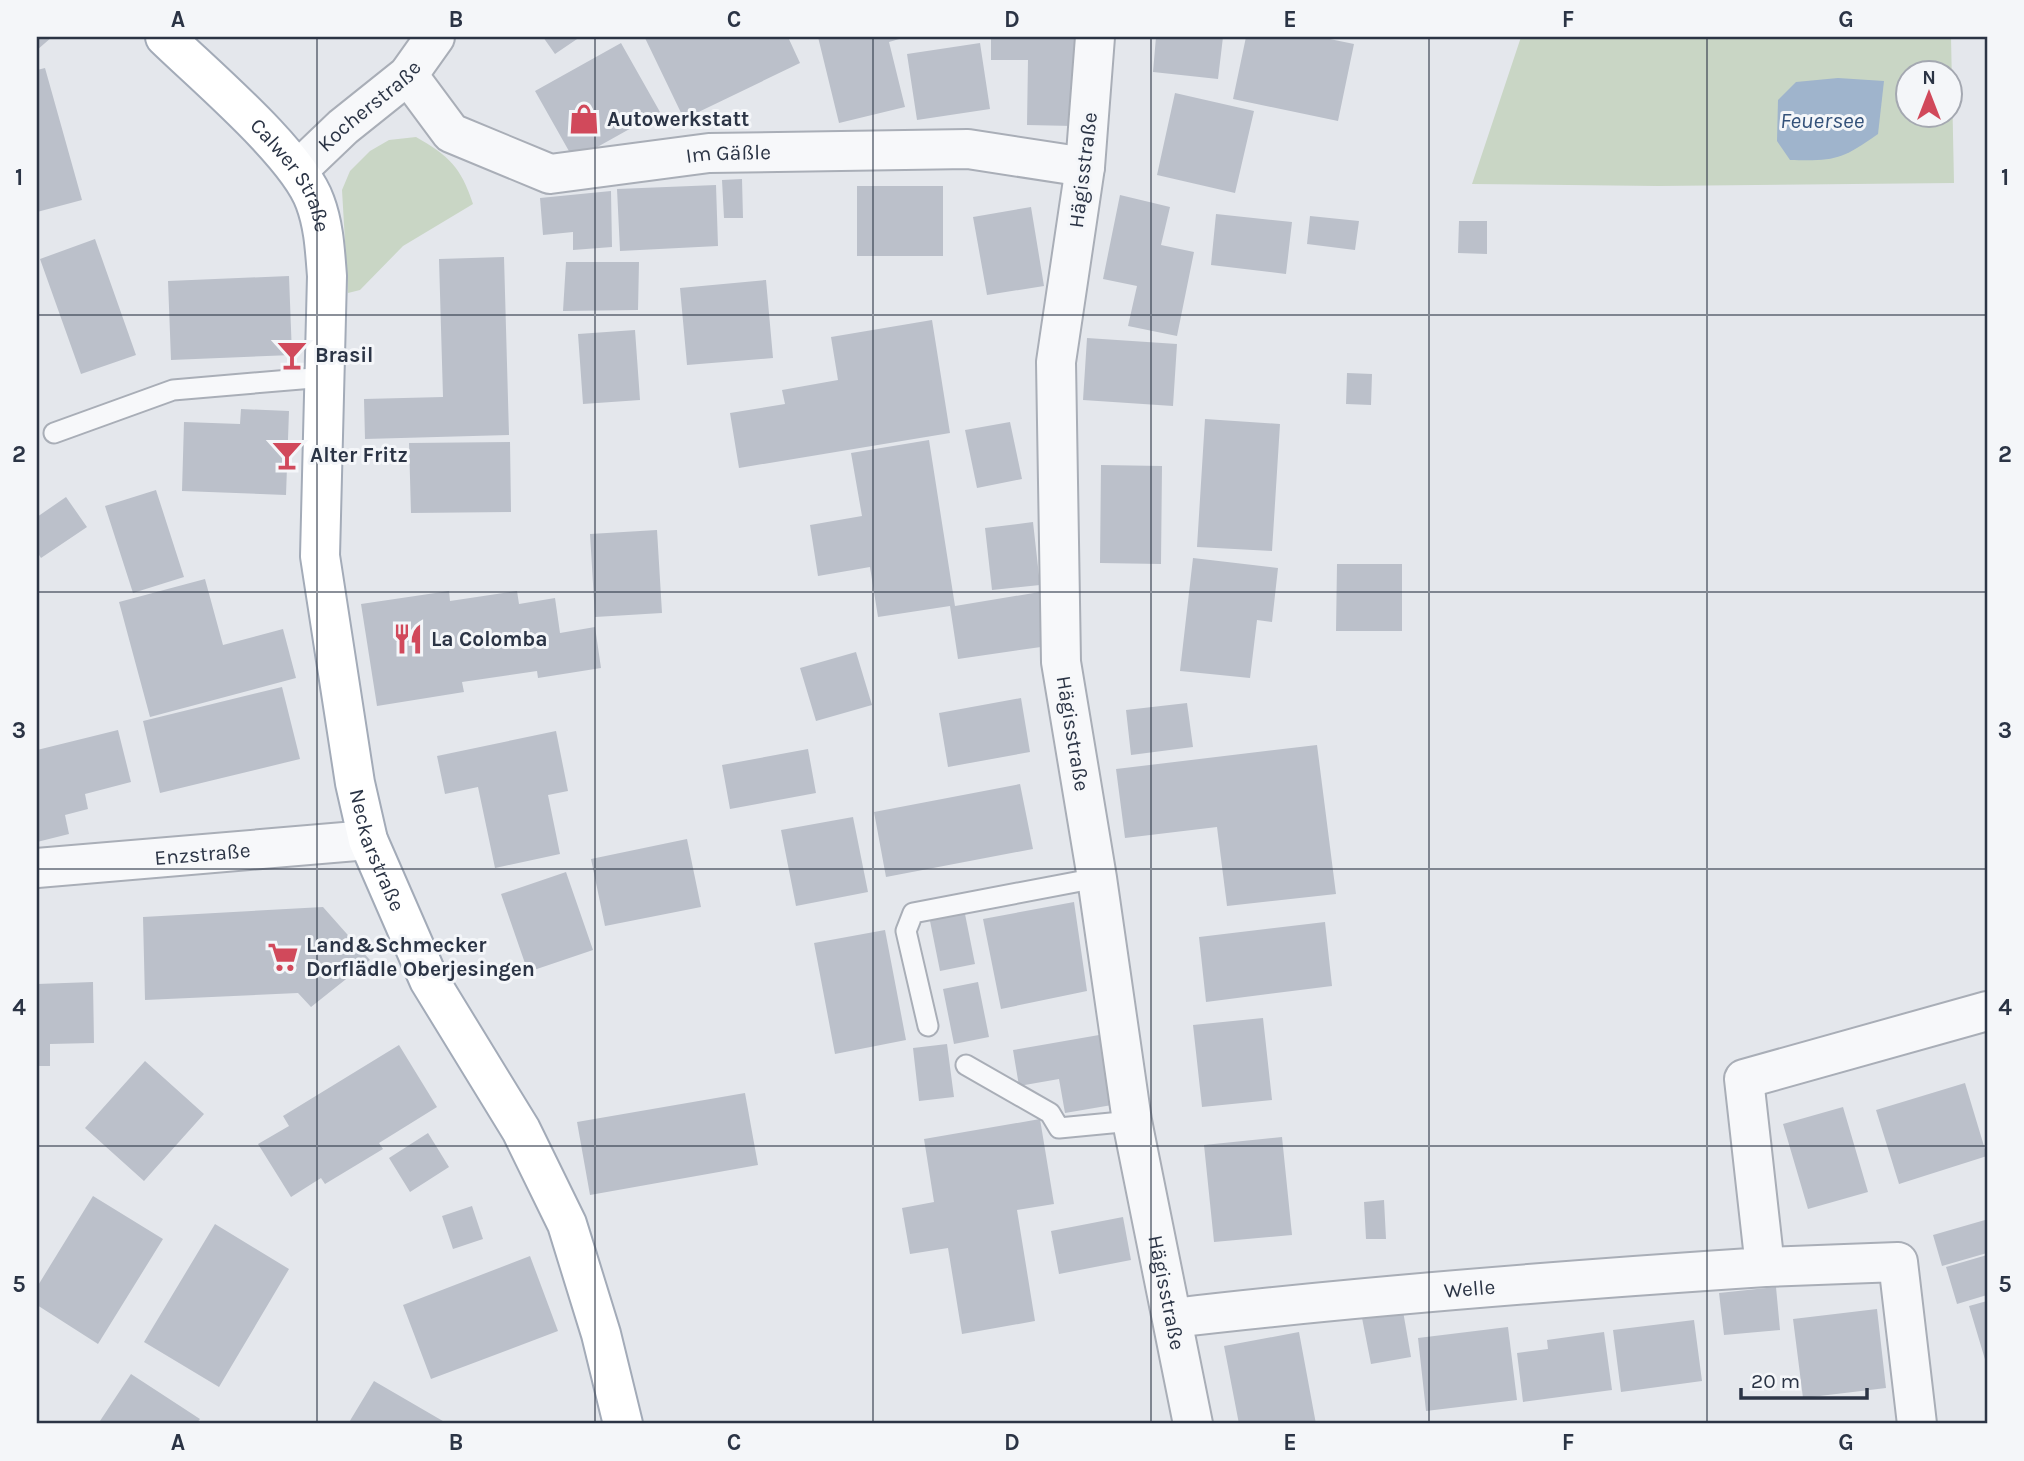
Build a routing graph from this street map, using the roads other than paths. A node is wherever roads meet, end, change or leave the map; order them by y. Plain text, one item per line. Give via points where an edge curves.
1 (164, 37) edge
2 (435, 37) edge
3 (1095, 37) edge
4 (408, 75) junction
5 (1085, 167) junction
6 (298, 170) junction
7 (326, 365) junction
8 (54, 433) dead end
9 (368, 840) junction
10 (37, 868) edge
11 (1097, 878) junction
12 (1987, 1011) edge
13 (928, 1026) dead end
14 (966, 1065) dead end
15 (1132, 1121) junction
16 (1765, 1267) junction
17 (1173, 1318) junction
18 (623, 1424) edge
19 (1193, 1424) edge
20 (1917, 1424) edge

1 - 6 main road, Calwer Straße
2 - 4 street, Kocherstraße
3 - 5 street, Hägisstraße
4 - 5 street, Im Gäßle via 451,133 550,174 709,153 955,149
4 - 6 street, Kocherstraße
5 - 11 street, Hägisstraße via 1056,362 1056,390 1061,662
6 - 7 main road, Calwer Straße via 315,200 323,231
7 - 8 lane via 173,390
7 - 9 main road, Neckarstraße via 320,556
9 - 10 street, Enzstraße
9 - 18 main road, Neckarstraße via 429,980 521,1130 566,1224 601,1334
11 - 13 lane via 913,913 906,930
11 - 15 street, Hägisstraße
12 - 16 street via 1744,1079
14 - 15 lane via 1050,1113 1059,1128
15 - 17 street, Hägisstraße
16 - 17 street, Welle via 1482,1286
16 - 20 street, Welle via 1898,1262
17 - 19 street, Hägisstraße

